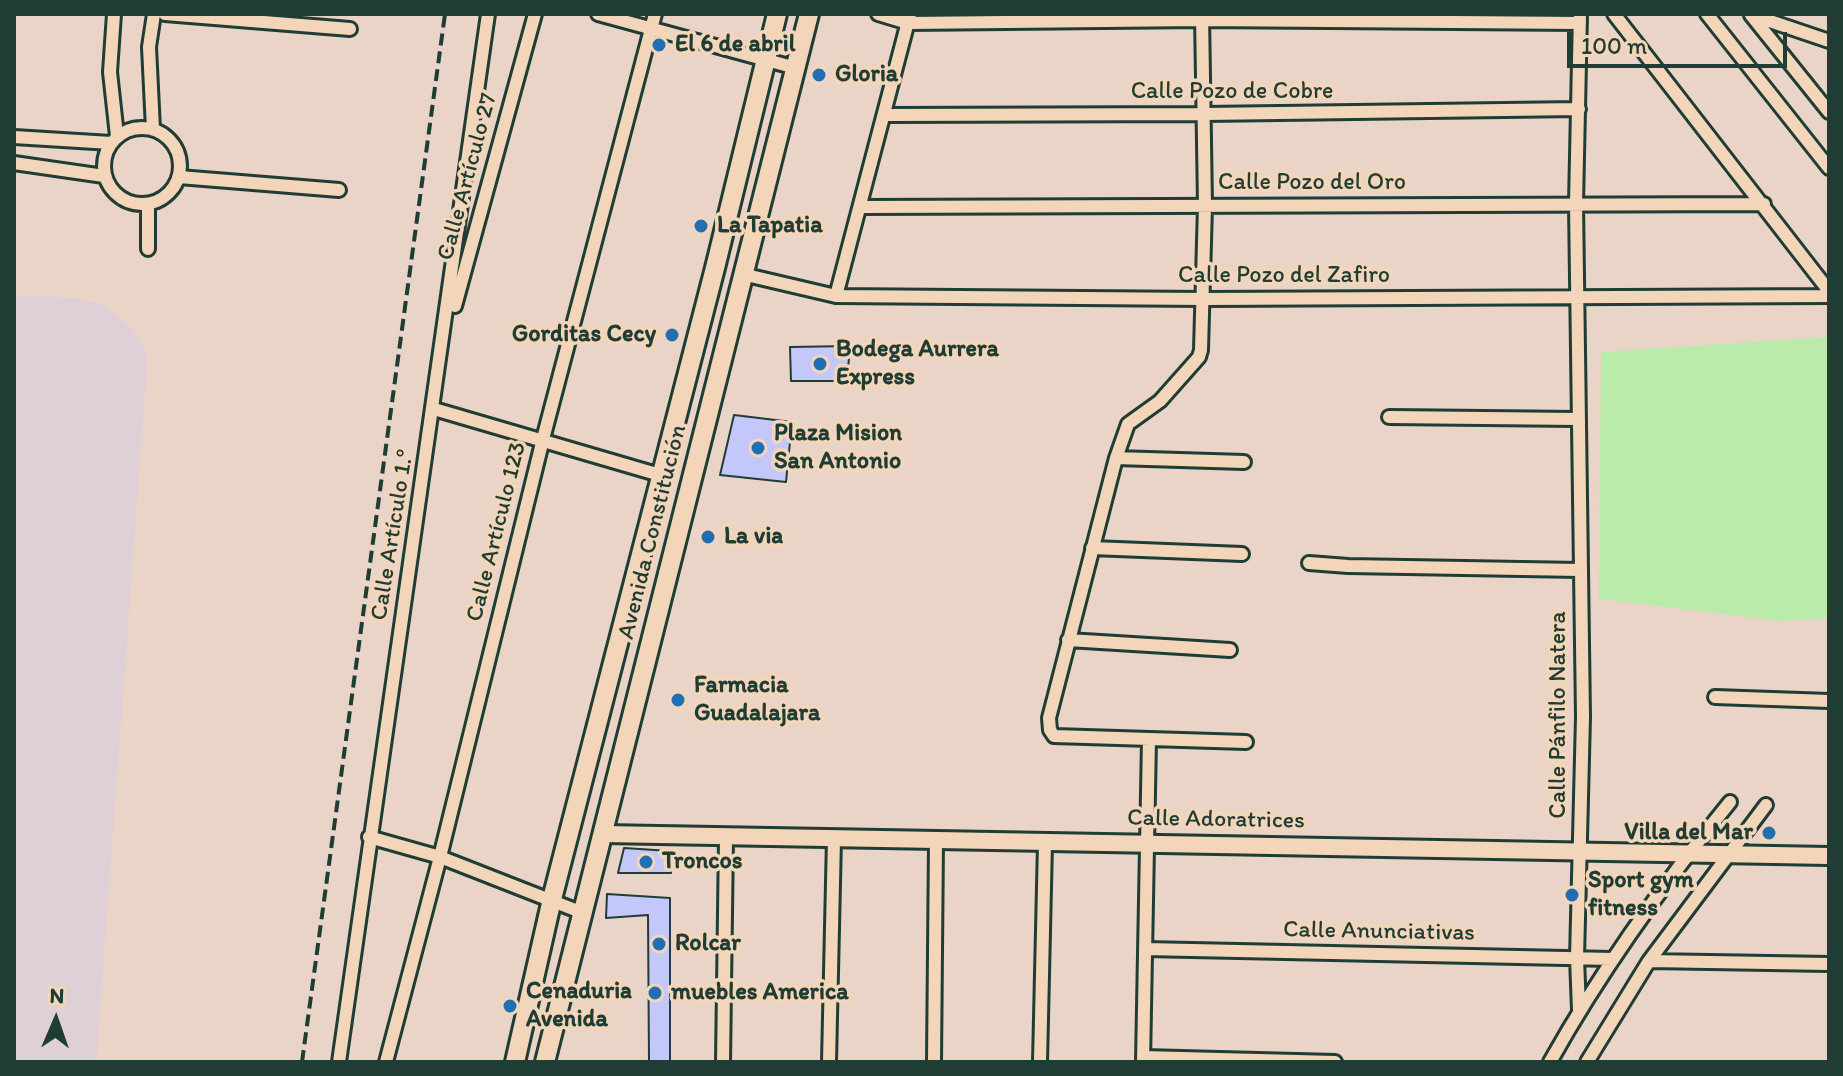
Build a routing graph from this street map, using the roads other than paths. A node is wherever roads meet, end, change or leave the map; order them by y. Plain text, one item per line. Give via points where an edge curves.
1 (114, 14) edge
2 (154, 14) edge
3 (165, 14) edge
4 (488, 14) edge
5 (535, 14) edge
6 (598, 14) edge
7 (655, 14) edge
8 (777, 14) edge
9 (809, 14) edge
10 (878, 14) edge
11 (1614, 14) edge
12 (1707, 14) edge
13 (1750, 14) edge
14 (1202, 17) edge
15 (1299, 17) edge
16 (909, 18) edge
17 (1580, 19) edge
18 (350, 29) dead end
19 (651, 30) junction
20 (1829, 41) edge
21 (766, 59) junction
22 (796, 68) junction
23 (1579, 109) junction
24 (1829, 112) edge
25 (1205, 114) junction
26 (886, 115) junction
27 (153, 129) junction
28 (14, 137) edge
29 (114, 140) junction
30 (14, 163) edge
31 (1829, 168) edge
32 (104, 176) junction
33 (179, 177) junction
34 (339, 190) dead end
35 (148, 204) junction
36 (1576, 204) junction
37 (1764, 204) junction
38 (1205, 206) junction
39 (860, 207) junction
40 (148, 249) dead end
41 (742, 274) junction
42 (1829, 294) edge
43 (836, 296) junction
44 (1576, 296) junction
45 (1204, 299) junction
46 (443, 352) junction
47 (434, 409) junction
48 (1389, 417) dead end
49 (1577, 419) junction
50 (543, 439) junction
51 (1116, 458) junction
52 (1244, 462) dead end
53 (660, 475) junction
54 (1092, 548) junction
55 (1242, 554) dead end
56 (1309, 563) dead end
57 (1580, 570) junction
58 (1068, 640) junction
59 (1230, 650) dead end
60 (1715, 697) dead end
61 (1829, 701) edge
62 (1149, 739) junction
63 (1246, 742) dead end
64 (1730, 802) dead end
65 (1766, 805) dead end
66 (603, 834) junction
67 (369, 837) junction
68 (726, 838) junction
69 (834, 838) junction
70 (936, 841) junction
71 (1146, 842) junction
72 (1045, 843) junction
73 (1580, 852) junction
74 (1689, 852) junction
75 (1727, 854) junction
76 (1829, 856) edge
77 (440, 857) junction
78 (552, 899) junction
79 (583, 913) junction
80 (1145, 949) junction
81 (1577, 958) junction
82 (1612, 959) junction
83 (1649, 961) junction
84 (1829, 964) edge
85 (1579, 1010) junction
86 (1143, 1060) edge
87 (339, 1062) edge
88 (386, 1062) edge
89 (515, 1062) edge
90 (545, 1062) edge
91 (723, 1062) edge
92 (829, 1062) edge
93 (934, 1062) edge
94 (1040, 1062) edge
95 (1335, 1062) edge
96 (1550, 1062) edge
97 (1587, 1062) edge

1 - 29 street
2 - 27 street via 149,47
3 - 18 street
4 - 46 street, Calle Artículo 1.º
5 - 46 street, Calle Artículo 27
6 - 19 street
7 - 19 street, Calle Artículo 123
8 - 21 main road, Avenida Constitución
9 - 22 main road, Avenida Constitución
10 - 16 street
11 - 37 street
12 - 31 street
13 - 20 street
13 - 24 street
14 - 15 street
14 - 16 street
14 - 25 street
15 - 17 street
16 - 26 street
17 - 23 street
19 - 21 street
19 - 50 street, Calle Artículo 123
21 - 22 street
21 - 53 main road, Avenida Constitución
22 - 41 main road, Avenida Constitución
23 - 25 street, Calle Pozo de Cobre
23 - 36 street
25 - 26 street, Calle Pozo de Cobre
25 - 38 street
26 - 39 street
27 - 29 street via 128,130
27 - 33 street via 179,154
28 - 29 street
29 - 32 street via 103,164
30 - 32 street
32 - 35 street via 121,198
33 - 34 street
33 - 35 street via 172,190
35 - 40 street
36 - 37 street, Calle Pozo del Oro
36 - 38 street, Calle Pozo del Oro
36 - 44 street
37 - 42 street
38 - 39 street, Calle Pozo del Oro
38 - 45 street
39 - 43 street
41 - 43 street, Calle Pozo del Zafiro
41 - 66 main road, Avenida Constitución
42 - 44 street, Calle Pozo del Zafiro
43 - 45 street, Calle Pozo del Zafiro
44 - 45 street, Calle Pozo del Zafiro
44 - 49 street, Calle Pánfilo Natera
45 - 51 street via 1199,357 1160,401 1128,424
46 - 47 street, Calle Artículo 1.º
47 - 50 street
47 - 67 street, Calle Artículo 1.º
48 - 49 street
49 - 57 street, Calle Pánfilo Natera
50 - 53 street
50 - 77 street, Calle Artículo 123
51 - 52 street
51 - 54 street
53 - 78 main road, Avenida Constitución
54 - 55 street
54 - 58 street
56 - 57 street
57 - 73 street, Calle Pánfilo Natera
58 - 59 street
58 - 62 street via 1049,718 1054,736
60 - 61 street
62 - 63 street
62 - 71 street
64 - 74 street
65 - 75 street
66 - 68 street, Calle Adoratrices
66 - 79 main road, Avenida Constitución
67 - 77 street
67 - 87 street, Calle Artículo 1.º
68 - 69 street, Calle Adoratrices
68 - 91 street
69 - 70 street, Calle Adoratrices
69 - 92 street
70 - 72 street, Calle Adoratrices
70 - 93 street
71 - 72 street, Calle Adoratrices
71 - 73 street, Calle Adoratrices
71 - 80 street
72 - 94 street
73 - 74 street, Calle Adoratrices
73 - 81 street, Calle Pánfilo Natera
74 - 75 street, Calle Adoratrices
74 - 82 street
75 - 76 street, Calle Adoratrices
75 - 83 street
77 - 78 street
77 - 88 street, Calle Artículo 123
78 - 79 street
78 - 89 main road, Avenida Constitución
79 - 90 main road, Avenida Constitución
80 - 81 street, Calle Anunciativas
80 - 86 street
81 - 82 street, Calle Anunciativas
81 - 85 street, Calle Pánfilo Natera
82 - 85 street
83 - 84 street
83 - 97 street
85 - 96 street
86 - 95 street

